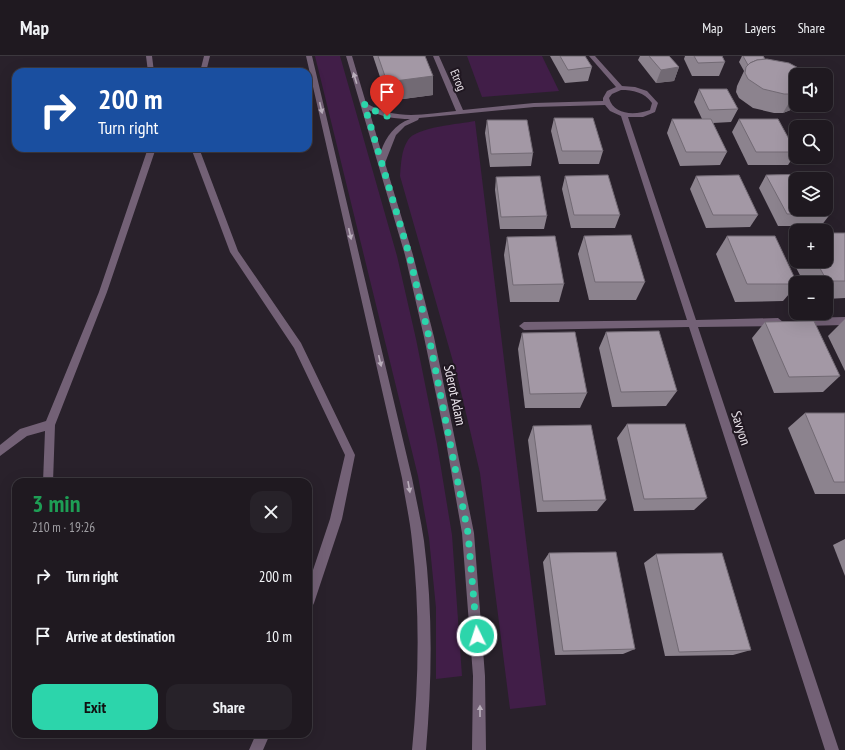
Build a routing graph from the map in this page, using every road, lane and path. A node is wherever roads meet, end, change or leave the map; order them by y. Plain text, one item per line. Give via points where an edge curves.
1 (149, 56) edge
2 (207, 56) edge
3 (309, 56) edge
4 (349, 56) edge
5 (436, 56) edge
6 (592, 56) edge
7 (150, 68) edge
8 (204, 68) edge
9 (312, 68) edge
10 (312, 69) edge
11 (620, 88) junction
12 (606, 102) junction
13 (364, 104) junction
14 (460, 112) junction
15 (624, 115) junction
16 (428, 116) junction
17 (151, 152) edge
18 (196, 152) edge
19 (382, 165) junction
20 (845, 321) edge
21 (692, 324) junction
22 (524, 326) dead end
23 (50, 425) junction
24 (0, 451) edge
25 (48, 478) edge
26 (312, 584) edge
27 (261, 738) edge
28 (256, 750) edge
29 (419, 750) edge
30 (479, 750) edge
31 (832, 750) edge

1 - 7 street
2 - 8 street
3 -> 9 street
13 -> 4 street, Sderot Adam
5 - 14 street, Etrog
6 - 11 street
10 -> 29 street via 407,478 418,540 424,609 424,696
11 - 12 street via 608,93
11 - 15 street via 640,90 647,93 656,103 653,111 648,114
12 - 14 street
12 - 15 street via 616,112
13 - 16 street via 387,116
13 - 19 street, Sderot Adam
14 - 16 street
15 - 21 street, Savyon
16 - 19 street via 409,120 396,129 384,150
17 - 23 street via 103,292
18 - 26 street via 234,252 298,346 350,455 336,519
30 -> 19 street, Sderot Adam via 480,676 468,533 429,337 409,254
20 - 21 street
21 - 22 street
21 - 31 street, Savyon
23 - 24 street via 24,432
23 - 25 street
27 - 28 street

